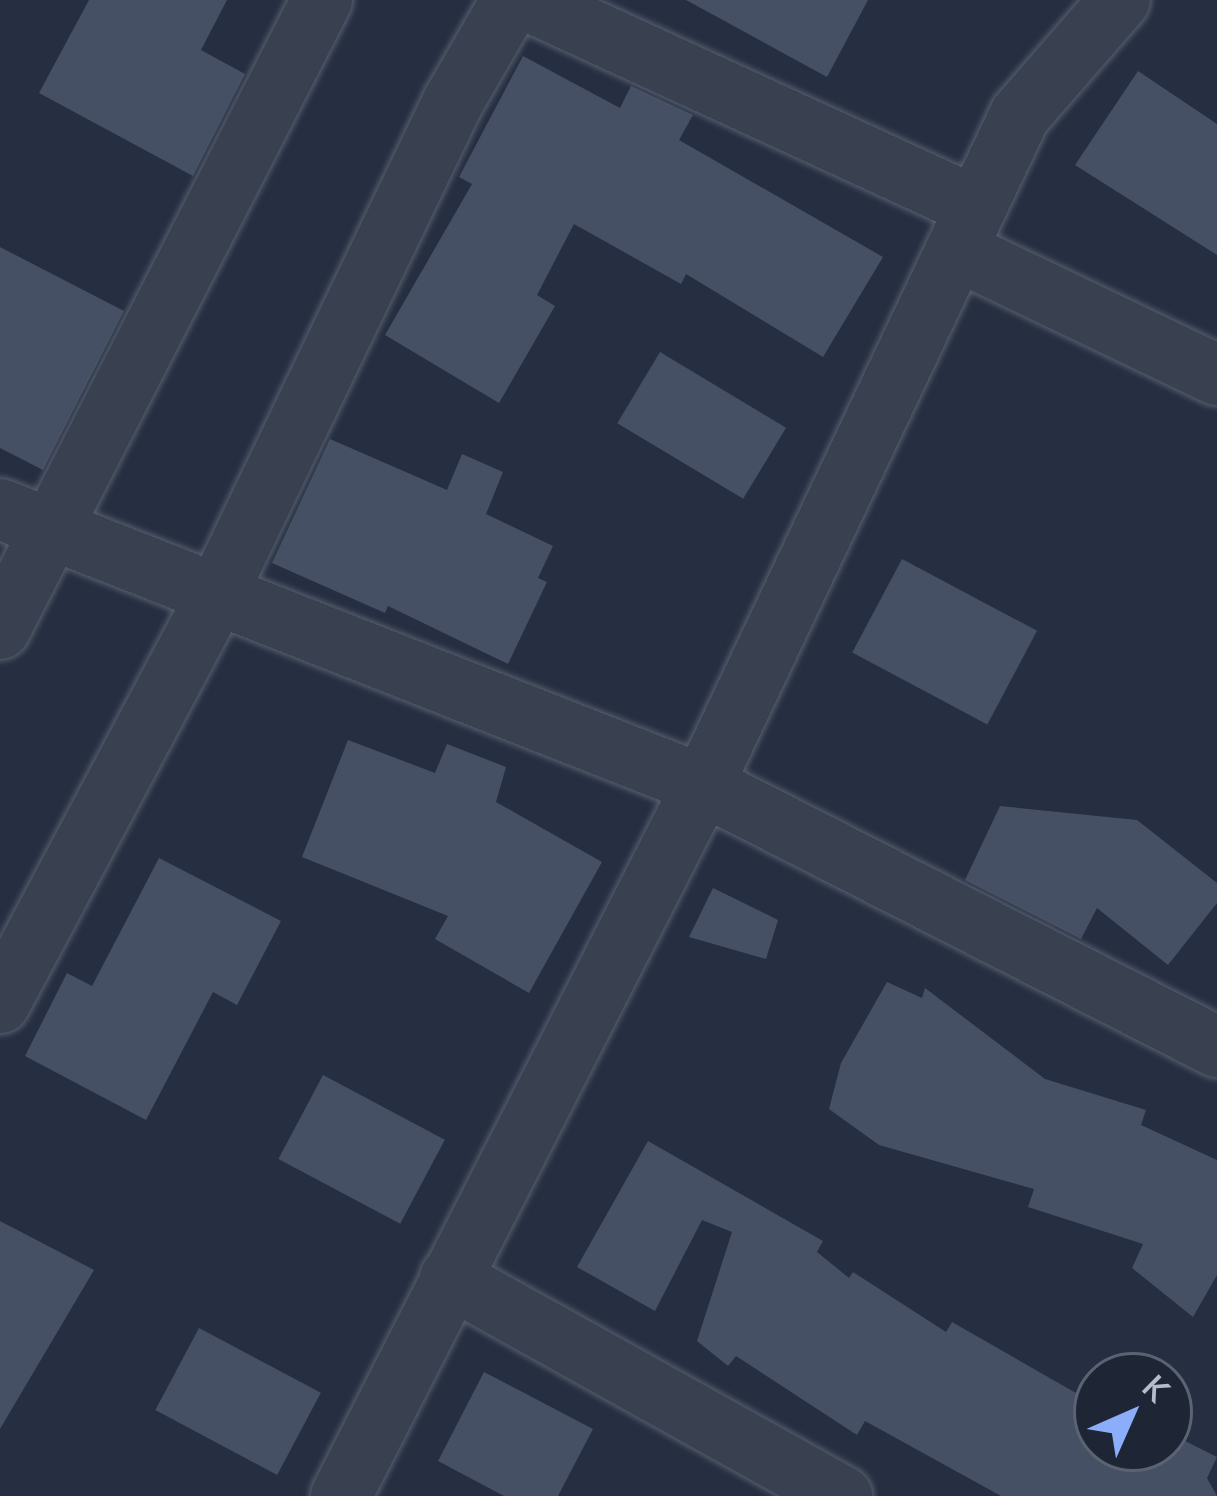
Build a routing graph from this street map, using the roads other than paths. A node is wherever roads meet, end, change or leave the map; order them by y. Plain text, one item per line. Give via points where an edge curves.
1 (322, 0) edge
2 (512, 0) edge
3 (526, 0) edge
4 (1120, 0) edge
5 (966, 229) junction
6 (1217, 375) edge
7 (26, 520) edge
8 (215, 598) junction
9 (0, 629) edge
10 (703, 784) junction
11 (0, 1003) edge
12 (1217, 1047) edge
13 (450, 1278) junction
14 (341, 1496) edge
15 (842, 1496) edge

1 - 7 street
2 - 8 street via 453,102
3 - 5 street
4 - 5 street via 1020,116
5 - 6 street
5 - 10 street
7 - 8 street
7 - 9 street
8 - 10 street
8 - 11 street
10 - 12 street
10 - 13 street
13 - 14 street
13 - 15 street

